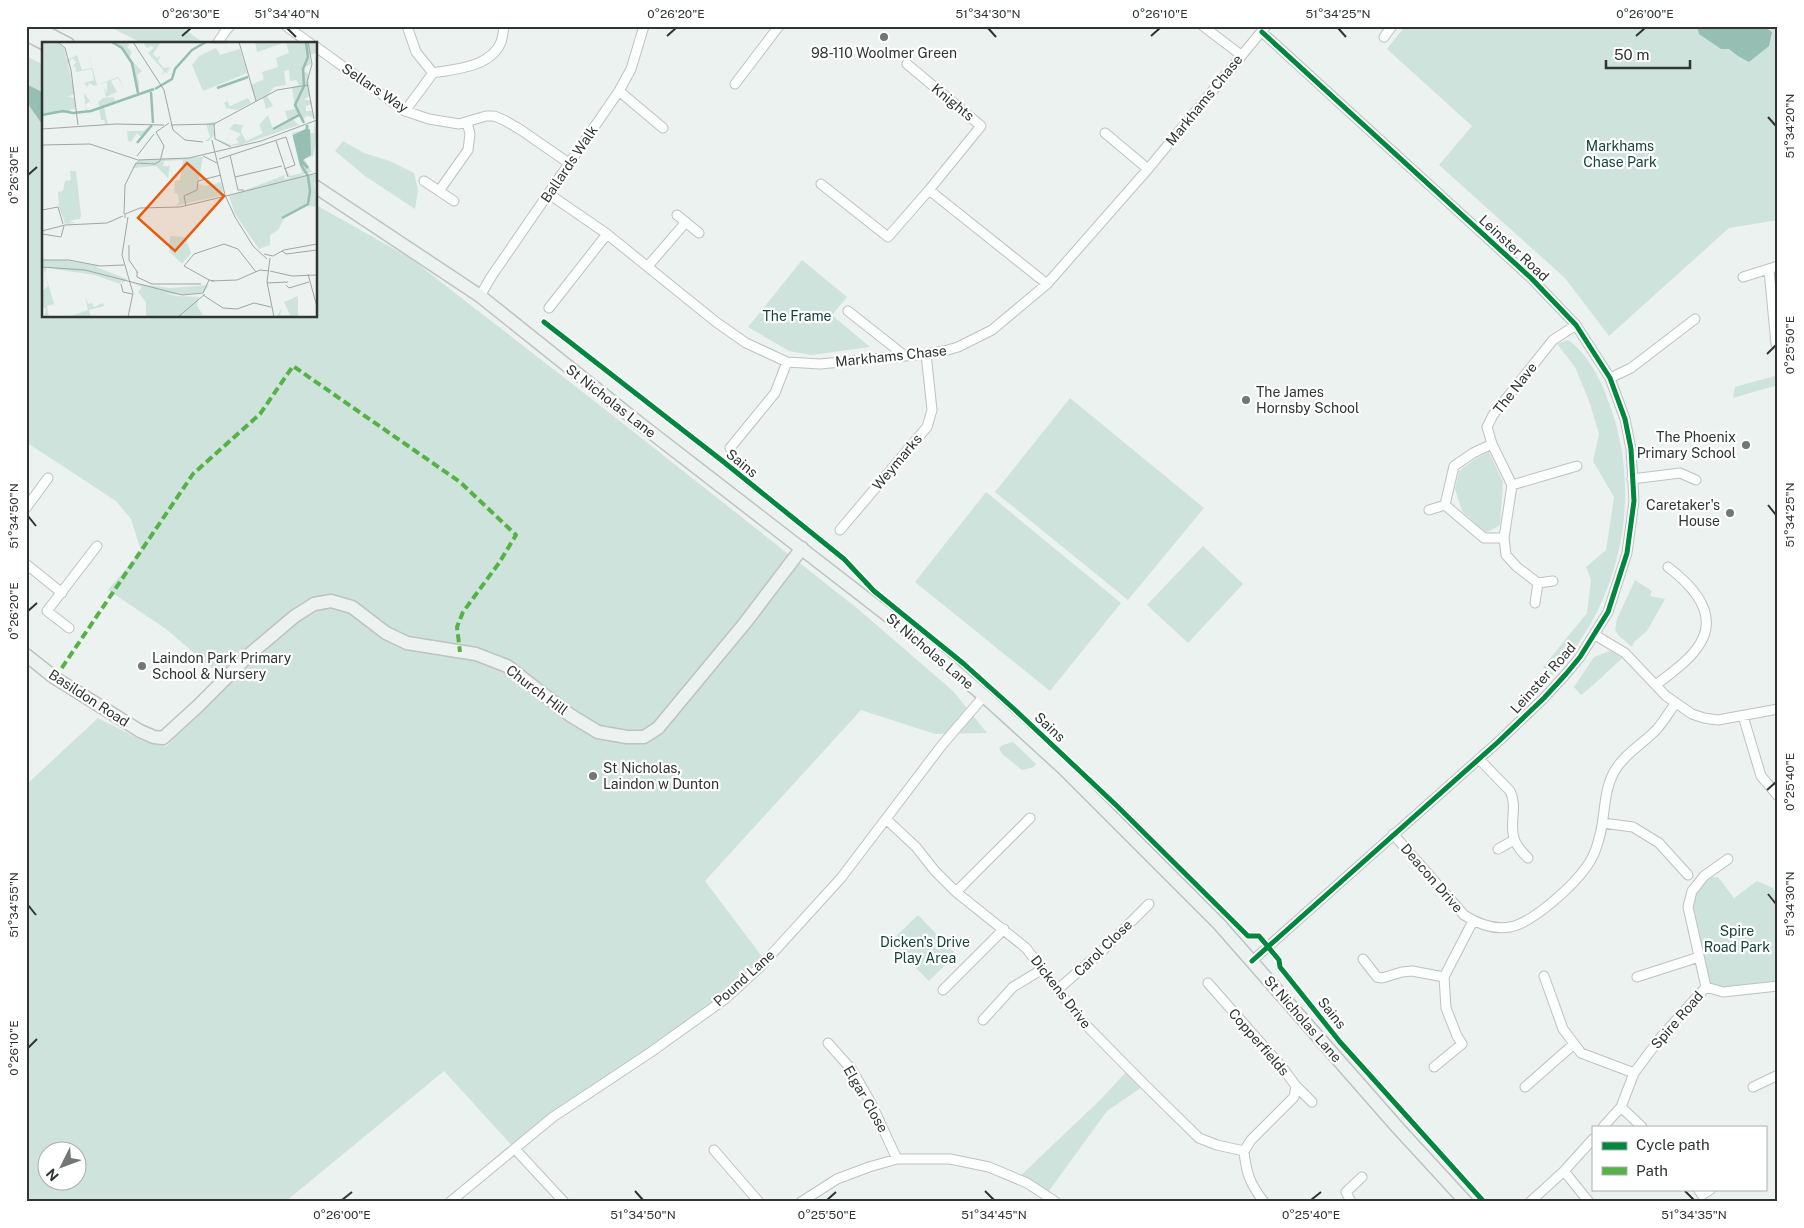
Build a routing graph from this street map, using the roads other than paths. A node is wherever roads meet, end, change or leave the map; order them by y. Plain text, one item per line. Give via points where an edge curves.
1 (32, 26) edge
2 (230, 26) edge
3 (286, 26) edge
4 (407, 26) edge
5 (504, 26) edge
6 (644, 26) edge
7 (779, 26) edge
8 (1203, 26) edge
9 (1392, 26) edge
10 (1264, 29) edge
11 (26, 34) edge
12 (1384, 37) dead end
13 (42, 42) edge
14 (64, 42) edge
15 (218, 42) edge
16 (308, 42) edge
17 (318, 48) edge
18 (1241, 55) junction
19 (907, 64) dead end
20 (433, 73) junction
21 (735, 84) dead end
22 (619, 91) junction
23 (404, 111) junction
24 (467, 122) junction
25 (663, 128) dead end
26 (1104, 134) dead end
27 (570, 164) junction
28 (1148, 169) junction
29 (424, 181) dead end
30 (821, 184) dead end
31 (318, 188) edge
32 (929, 190) junction
33 (439, 191) junction
34 (549, 194) junction
35 (454, 201) dead end
36 (677, 215) dead end
37 (686, 222) junction
38 (699, 233) dead end
39 (607, 234) junction
40 (648, 266) junction
41 (1778, 266) edge
42 (1769, 270) junction
43 (1743, 277) dead end
44 (1047, 284) junction
45 (480, 296) junction
46 (549, 308) dead end
47 (848, 311) dead end
48 (1695, 319) dead end
49 (1576, 325) junction
50 (1778, 345) edge
51 (926, 354) junction
52 (905, 356) junction
53 (787, 362) junction
54 (1610, 378) junction
55 (1492, 444) junction
56 (730, 448) dead end
57 (1577, 466) dead end
58 (48, 478) dead end
59 (1632, 479) junction
60 (1696, 480) dead end
61 (1512, 485) junction
62 (1445, 505) junction
63 (26, 508) edge
64 (1430, 510) dead end
65 (840, 530) dead end
66 (1504, 538) junction
67 (97, 546) dead end
68 (802, 548) junction
69 (26, 564) edge
70 (1668, 567) dead end
71 (1553, 581) dead end
72 (1538, 583) junction
73 (62, 593) junction
74 (1535, 603) dead end
75 (69, 628) dead end
76 (1595, 635) junction
77 (27, 657) edge
78 (1656, 685) junction
79 (984, 696) junction
80 (1675, 704) junction
81 (1778, 709) edge
82 (1743, 716) junction
83 (154, 737) joint
84 (1479, 759) junction
85 (1778, 796) edge
86 (1030, 818) dead end
87 (886, 819) junction
88 (1603, 823) junction
89 (1393, 834) junction
90 (1514, 840) junction
91 (1498, 849) dead end
92 (1528, 858) dead end
93 (1728, 859) dead end
94 (1688, 875) dead end
95 (956, 892) junction
96 (1148, 904) dead end
97 (1474, 922) junction
98 (1004, 929) junction
99 (1699, 957) junction
100 (1362, 960) dead end
101 (1252, 961) junction
102 (1041, 970) junction
103 (1544, 976) dead end
104 (1444, 977) junction
105 (1637, 977) dead end
106 (1208, 983) dead end
107 (1778, 986) edge
108 (1706, 987) junction
109 (943, 990) dead end
110 (1057, 990) junction
111 (983, 1020) dead end
112 (828, 1043) dead end
113 (1574, 1044) junction
114 (1434, 1067) dead end
115 (1634, 1073) junction
116 (1778, 1075) edge
117 (1296, 1086) junction
118 (1754, 1086) dead end
119 (1525, 1087) dead end
120 (1312, 1102) dead end
121 (1621, 1107) junction
122 (1604, 1126) edge
123 (1641, 1126) edge
124 (1592, 1140) edge
125 (515, 1149) junction
126 (714, 1150) dead end
127 (1244, 1151) junction
128 (897, 1159) junction
129 (1564, 1171) junction
130 (1362, 1177) dead end
131 (1699, 1190) edge
132 (1710, 1190) edge
133 (450, 1202) edge
134 (564, 1202) edge
135 (759, 1202) edge
136 (801, 1202) edge
137 (1056, 1202) edge
138 (1264, 1202) edge
139 (1351, 1202) edge
140 (1466, 1202) edge
141 (1530, 1202) edge
142 (1589, 1202) edge

1 - 14 main road
2 - 15 street
3 - 16 street
4 - 20 street via 416,52
5 - 20 street via 502,41 485,60
6 - 22 street, Ballards Walk via 631,69
7 - 21 street
8 - 18 street
9 - 12 street
10 - 18 street, Markhams Chase
10 - 49 street, Leinster Road via 1524,271
11 - 13 main road
17 - 23 street, Sellars Way
18 - 28 street, Markhams Chase
19 - 32 street, Knights via 982,126
20 - 23 street
22 - 25 street
22 - 27 street, Ballards Walk
23 - 24 street, Sellars Way via 444,122
24 - 27 street, Sellars Way via 486,116 504,120
24 - 33 street via 470,134 468,150
26 - 28 street
27 - 34 street, Ballards Walk
28 - 44 street, Markhams Chase
29 - 33 street
30 - 32 street, Knights via 888,237
31 - 45 main road, St Nicholas Lane
32 - 44 street
33 - 35 street
34 - 39 street, Markhams Chase
34 - 45 street, Ballards Walk
36 - 37 street
37 - 38 street
37 - 40 street
39 - 40 street, Markhams Chase
39 - 46 street
40 - 53 street, Markhams Chase via 746,343
41 - 42 street
42 - 43 street
42 - 50 street
44 - 51 street, Markhams Chase via 986,333 958,347
45 - 68 main road, St Nicholas Lane
47 - 52 street
48 - 54 street via 1631,368
49 - 54 street, Leinster Road
49 - 55 street, The Nave via 1553,340 1493,416 1487,426
51 - 52 street, Markhams Chase
51 - 65 street, Weymarks via 932,410 927,427
52 - 53 street, Markhams Chase via 820,364
53 - 56 street via 776,394
54 - 59 street, Leinster Road via 1625,419
55 - 61 street, The Nave
55 - 62 street via 1454,466
57 - 61 street
58 - 63 street
59 - 60 street via 1680,473
59 - 76 street, Leinster Road via 1634,501 1627,553 1608,612
61 - 66 street
62 - 64 street
62 - 66 street via 1484,538
66 - 72 street via 1506,555 1517,568
67 - 73 street
68 - 79 main road, St Nicholas Lane via 917,638
68 - 83 main road, Church Hill via 658,728 644,737 598,732 570,715 507,666 476,654 407,643 386,633 352,608 331,601 314,604 295,616 250,654 171,733 163,738
69 - 73 street
70 - 78 street via 1684,579 1700,599 1706,628 1693,653
71 - 72 street
72 - 74 street
73 - 75 street via 47,611
76 - 78 street via 1625,653
76 - 84 street, Leinster Road via 1544,698
77 - 83 main road, Basildon Road via 140,732
78 - 80 street
79 - 87 street, Pound Lane
79 - 101 main road, St Nicholas Lane via 1130,834
80 - 82 street via 1704,718 1718,720
80 - 88 street, Deacon Drive via 1657,729 1620,762 1607,789
81 - 82 street
82 - 85 street via 1761,776
84 - 89 street, Leinster Road
84 - 90 street via 1510,791 1514,805
86 - 95 street
87 - 95 street, Dickens Drive
87 - 125 street, Pound Lane via 821,901 760,967 725,999 553,1117
88 - 94 street via 1633,827 1659,843
88 - 97 street, Deacon Drive via 1599,841 1587,866 1554,901 1523,923 1511,927
89 - 97 street, Deacon Drive via 1455,906
89 - 101 street, Leinster Road
90 - 91 street
90 - 92 street
93 - 99 street, Spire Road via 1704,876 1692,891 1688,907
95 - 98 street, Dickens Drive
96 - 110 street, Carol Close via 1101,952
97 - 104 street
98 - 102 street, Dickens Drive via 1026,948
98 - 109 street
99 - 105 street
99 - 108 street, Spire Road
100 - 104 street via 1377,977 1402,972
101 - 140 main road, St Nicholas Lane
102 - 110 street, Dickens Drive
102 - 111 street via 1013,988
103 - 113 street via 1564,1029
104 - 114 street via 1446,1008 1462,1044
106 - 117 street, Copperfields
107 - 108 street via 1723,992
108 - 115 street, Spire Road via 1661,1036
110 - 127 street, Dickens Drive via 1080,1019 1200,1138
112 - 128 street, Elgar Close via 852,1070 871,1102
113 - 115 street via 1580,1054
113 - 119 street
115 - 121 street, Spire Road
116 - 118 street
117 - 120 street
117 - 127 street, Copperfields via 1294,1098
121 - 122 street, Spire Road
121 - 123 street
124 - 129 street
125 - 133 street, Pound Lane
125 - 134 street
126 - 135 street
127 - 138 street via 1252,1186
128 - 136 street via 837,1179
128 - 137 street via 950,1159 989,1167 1027,1183
129 - 141 street
129 - 142 street
130 - 139 street via 1346,1192
131 - 132 street via 1702,1195

